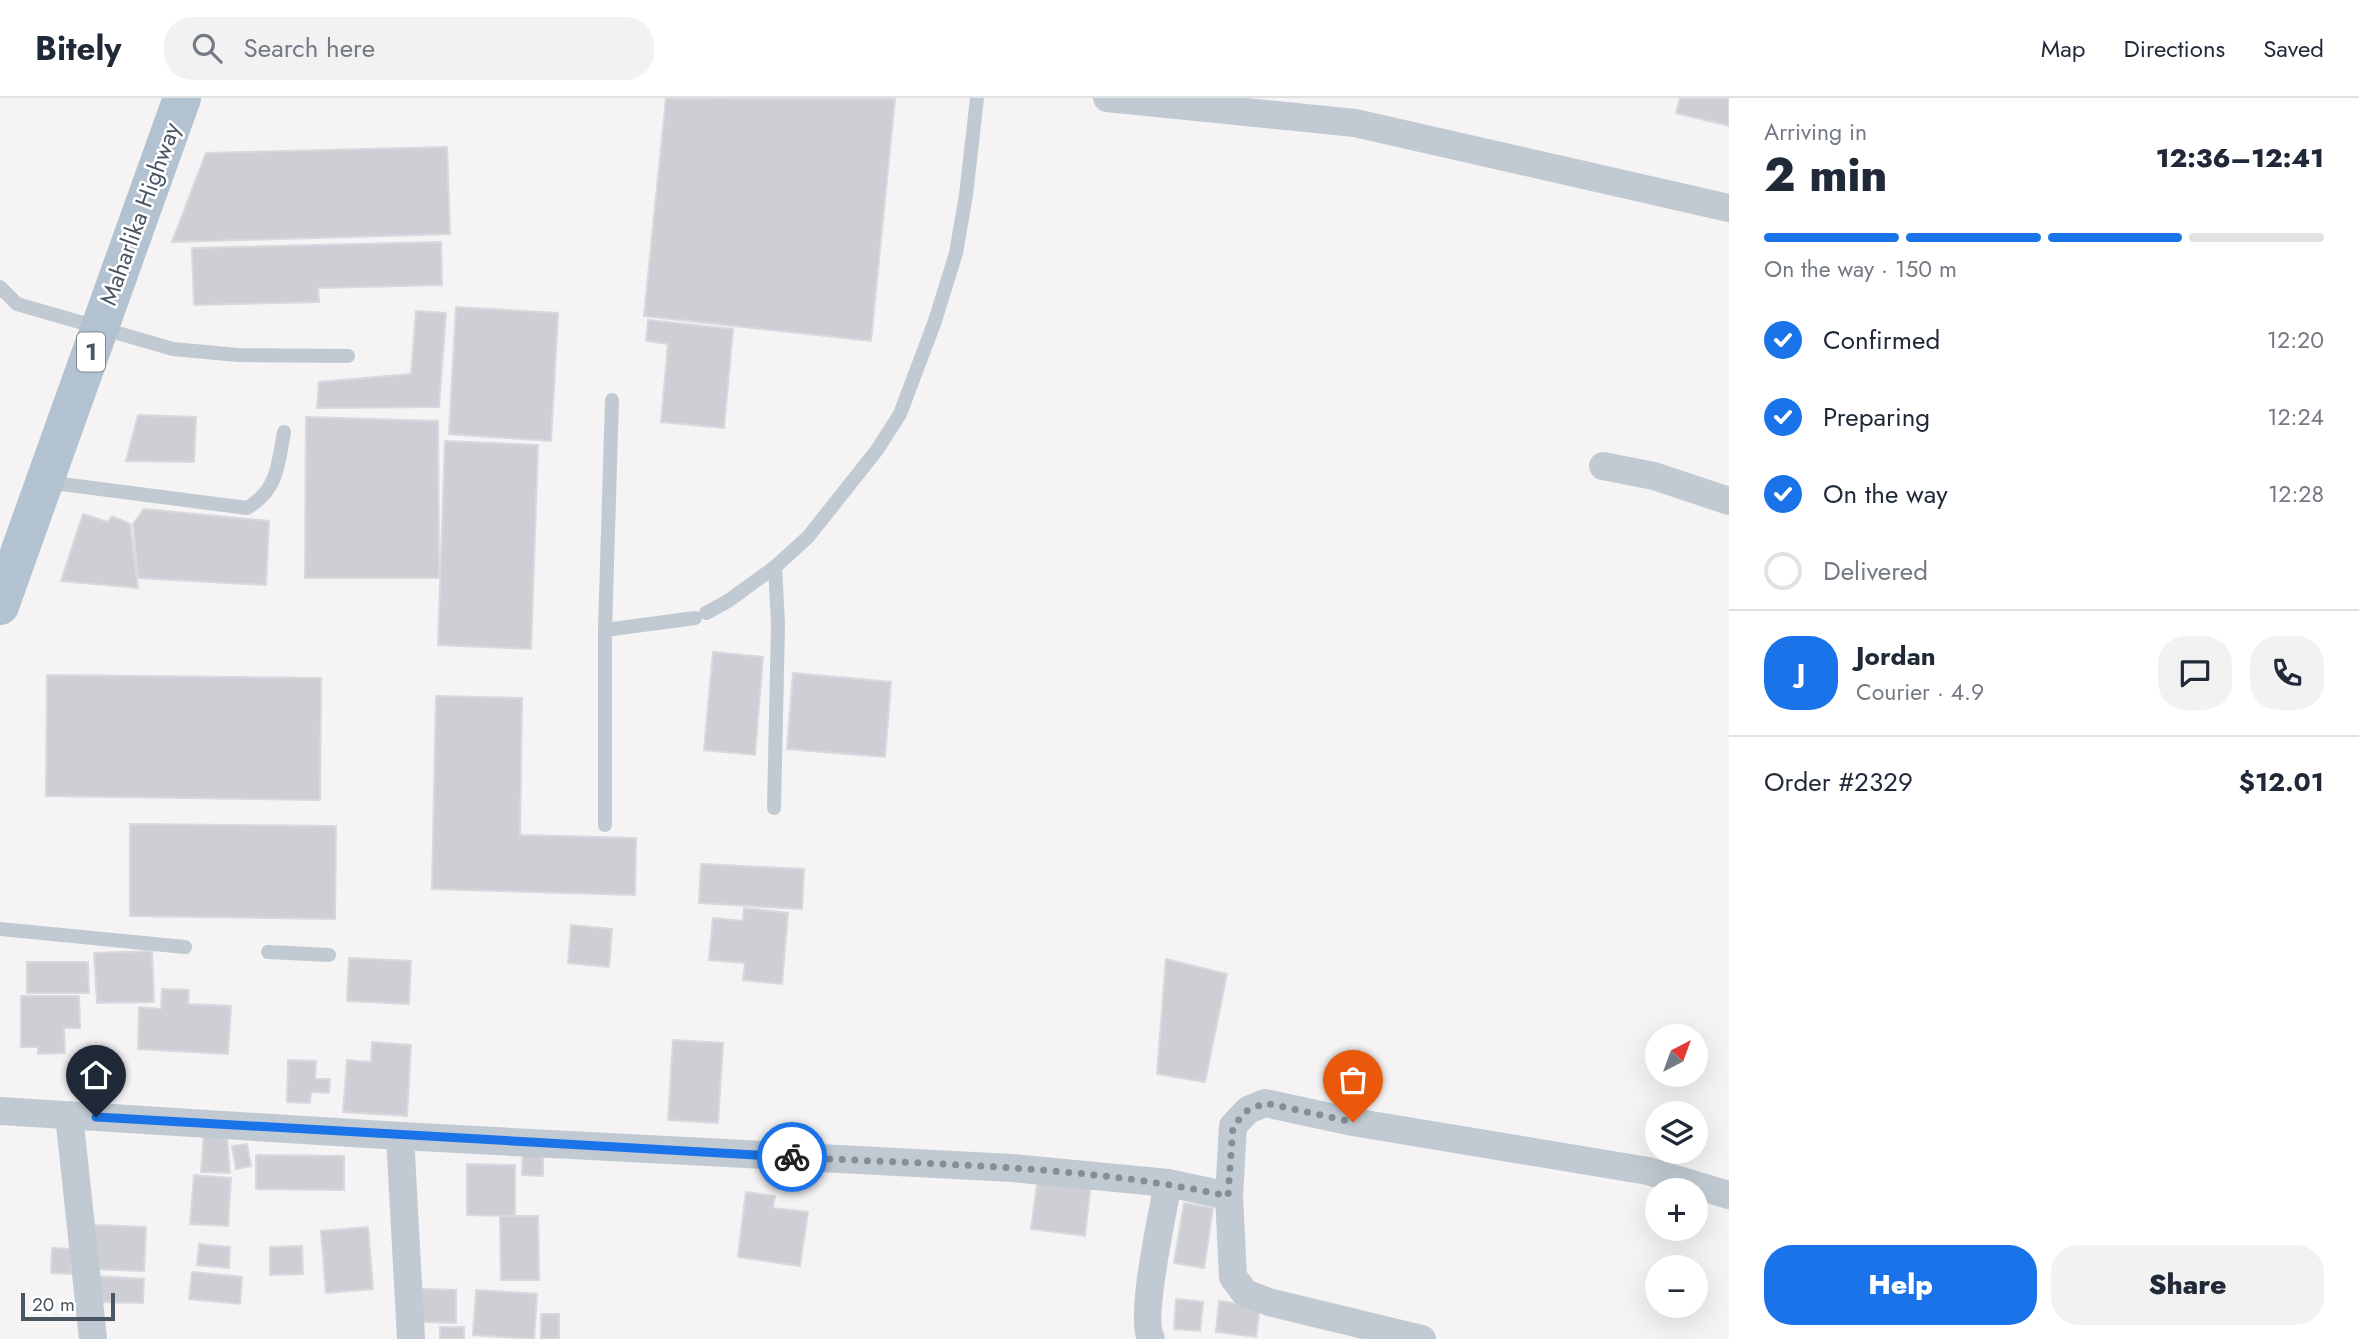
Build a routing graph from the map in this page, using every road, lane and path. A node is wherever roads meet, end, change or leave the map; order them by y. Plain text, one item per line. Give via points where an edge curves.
1 (181, 98) edge
2 (977, 98) edge
3 (1107, 98) edge
4 (1729, 208) edge
5 (0, 287) edge
6 (0, 303) edge
7 (17, 304) junction
8 (99, 329) junction
9 (348, 356) dead end
10 (612, 400) dead end
11 (284, 432) dead end
12 (1603, 466) dead end
13 (44, 482) junction
14 (1729, 501) edge
15 (775, 568) junction
16 (0, 606) edge
17 (605, 630) junction
18 (774, 808) dead end
19 (605, 825) dead end
20 (0, 929) edge
21 (185, 947) dead end
22 (268, 952) dead end
23 (329, 955) dead end
24 (0, 1111) edge
25 (69, 1115) junction
26 (400, 1136) junction
27 (1168, 1183) junction
28 (1729, 1195) edge
29 (1228, 1196) junction
30 (93, 1339) edge
31 (411, 1339) edge
32 (1150, 1339) edge
33 (1422, 1339) edge

1 - 8 main road, Maharlika Highway / 1
2 - 15 lane via 956,253 900,414 841,498
3 - 4 street via 1354,123
5 - 7 lane
6 - 7 lane
7 - 8 lane
8 - 9 lane via 173,349
8 - 13 main road, Maharlika Highway / 1
10 - 17 lane
11 - 13 lane via 275,479 261,500 247,508
12 - 14 street
13 - 16 main road, Maharlika Highway / 1
15 - 17 lane via 700,615
15 - 18 lane
17 - 19 lane
20 - 21 lane
22 - 23 lane
24 - 25 street
25 - 26 street
25 - 30 street
26 - 27 street via 1012,1168
26 - 31 street
27 - 29 street
27 - 32 street via 1147,1318
28 - 29 street via 1648,1171 1265,1103 1248,1110 1233,1126
29 - 33 street via 1233,1277 1245,1293

